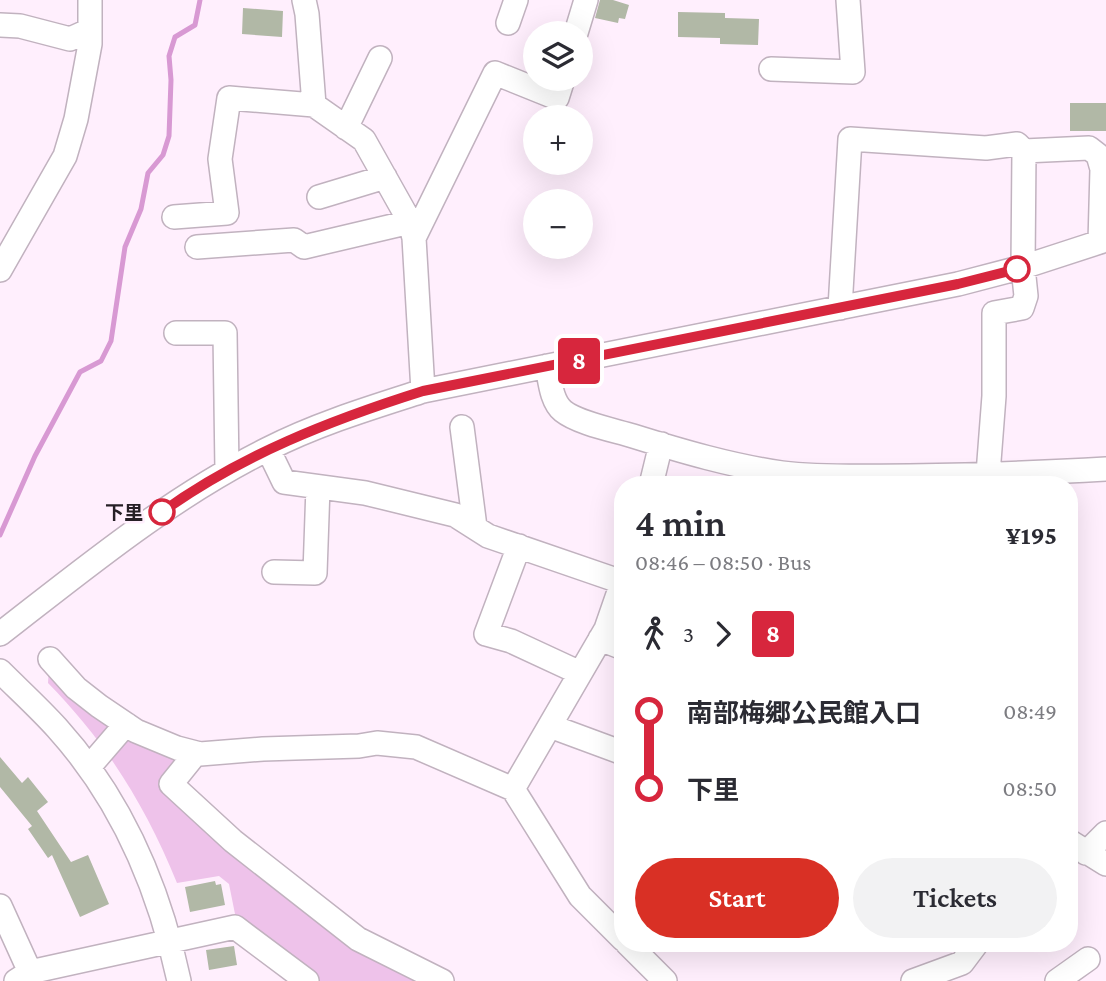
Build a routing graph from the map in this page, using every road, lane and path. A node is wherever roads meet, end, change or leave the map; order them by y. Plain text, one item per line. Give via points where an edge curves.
1 (90, 0) edge
2 (304, 0) edge
3 (516, 0) edge
4 (586, 0) edge
5 (848, 0) edge
6 (580, 21) edge
7 (508, 23) dead end
8 (0, 25) edge
9 (90, 30) junction
10 (380, 58) dead end
11 (771, 69) dead end
12 (523, 79) edge
13 (314, 105) junction
14 (346, 128) junction
15 (1024, 150) junction
16 (385, 177) junction
17 (319, 197) dead end
18 (174, 217) dead end
19 (412, 230) junction
20 (1103, 241) edge
21 (197, 247) dead end
22 (1023, 267) junction
23 (0, 271) edge
24 (839, 308) junction
25 (176, 333) dead end
26 (547, 366) junction
27 (423, 391) junction
28 (462, 427) dead end
29 (661, 444) junction
30 (268, 449) junction
31 (1106, 469) edge
32 (227, 471) junction
33 (653, 476) edge
34 (813, 476) edge
35 (974, 476) edge
36 (1003, 476) edge
37 (318, 487) junction
38 (475, 527) junction
39 (519, 546) junction
40 (274, 572) dead end
41 (614, 578) edge
42 (614, 605) edge
43 (0, 634) edge
44 (600, 639) junction
45 (614, 644) edge
46 (50, 659) dead end
47 (0, 671) edge
48 (580, 673) junction
49 (125, 724) junction
50 (550, 726) junction
51 (614, 751) edge
52 (196, 753) junction
53 (89, 767) junction
54 (513, 789) junction
55 (1106, 833) edge
56 (1078, 850) edge
57 (1078, 851) edge
58 (1106, 864) edge
59 (0, 906) edge
60 (614, 930) edge
61 (170, 942) junction
62 (636, 952) edge
63 (974, 952) edge
64 (1088, 959) dead end
65 (967, 972) edge
66 (26, 978) edge
67 (179, 981) edge
68 (307, 981) edge
69 (442, 981) edge
70 (665, 981) edge
71 (914, 981) edge
72 (1057, 981) edge

1 - 9 street
2 - 13 street
3 - 7 street
4 - 6 street
5 - 11 street via 853,72
8 - 9 street via 70,39
9 - 23 street via 76,120 65,156
10 - 14 street
12 - 19 street via 495,73
13 - 14 street
13 - 18 street via 229,98 220,159 227,213
14 - 16 street via 364,140
15 - 20 street via 1089,148 1098,155
15 - 22 street
15 - 24 street via 1017,144 986,148 850,139
16 - 17 street
16 - 19 street
19 - 21 street via 304,247 294,240
19 - 27 street
20 - 22 street
22 - 24 street
22 - 35 street via 1026,296 1022,308 994,313 994,396
24 - 26 street
25 - 32 street via 225,333
26 - 27 street
26 - 29 street via 552,392 563,411
27 - 30 street
28 - 38 street
29 - 33 street
29 - 34 street via 740,465
30 - 32 street
30 - 37 street via 284,482
31 - 36 street
32 - 43 street via 171,506
37 - 38 street via 365,493 455,515
37 - 40 street via 315,573
38 - 39 street
39 - 41 street
39 - 48 street via 486,634
42 - 44 street
44 - 45 street
44 - 48 street
46 - 49 street via 76,688
47 - 53 street
48 - 50 street
49 - 52 street
49 - 53 street
50 - 51 street
50 - 54 street
52 - 54 street via 377,743 416,747
52 - 69 street via 171,784 233,842 358,939
53 - 61 street via 137,848
54 - 60 street via 580,896
55 - 56 street
57 - 58 street
59 - 66 street
61 - 66 street
61 - 67 street
61 - 68 street via 235,928
62 - 70 street
63 - 65 street
64 - 72 street
65 - 71 street

